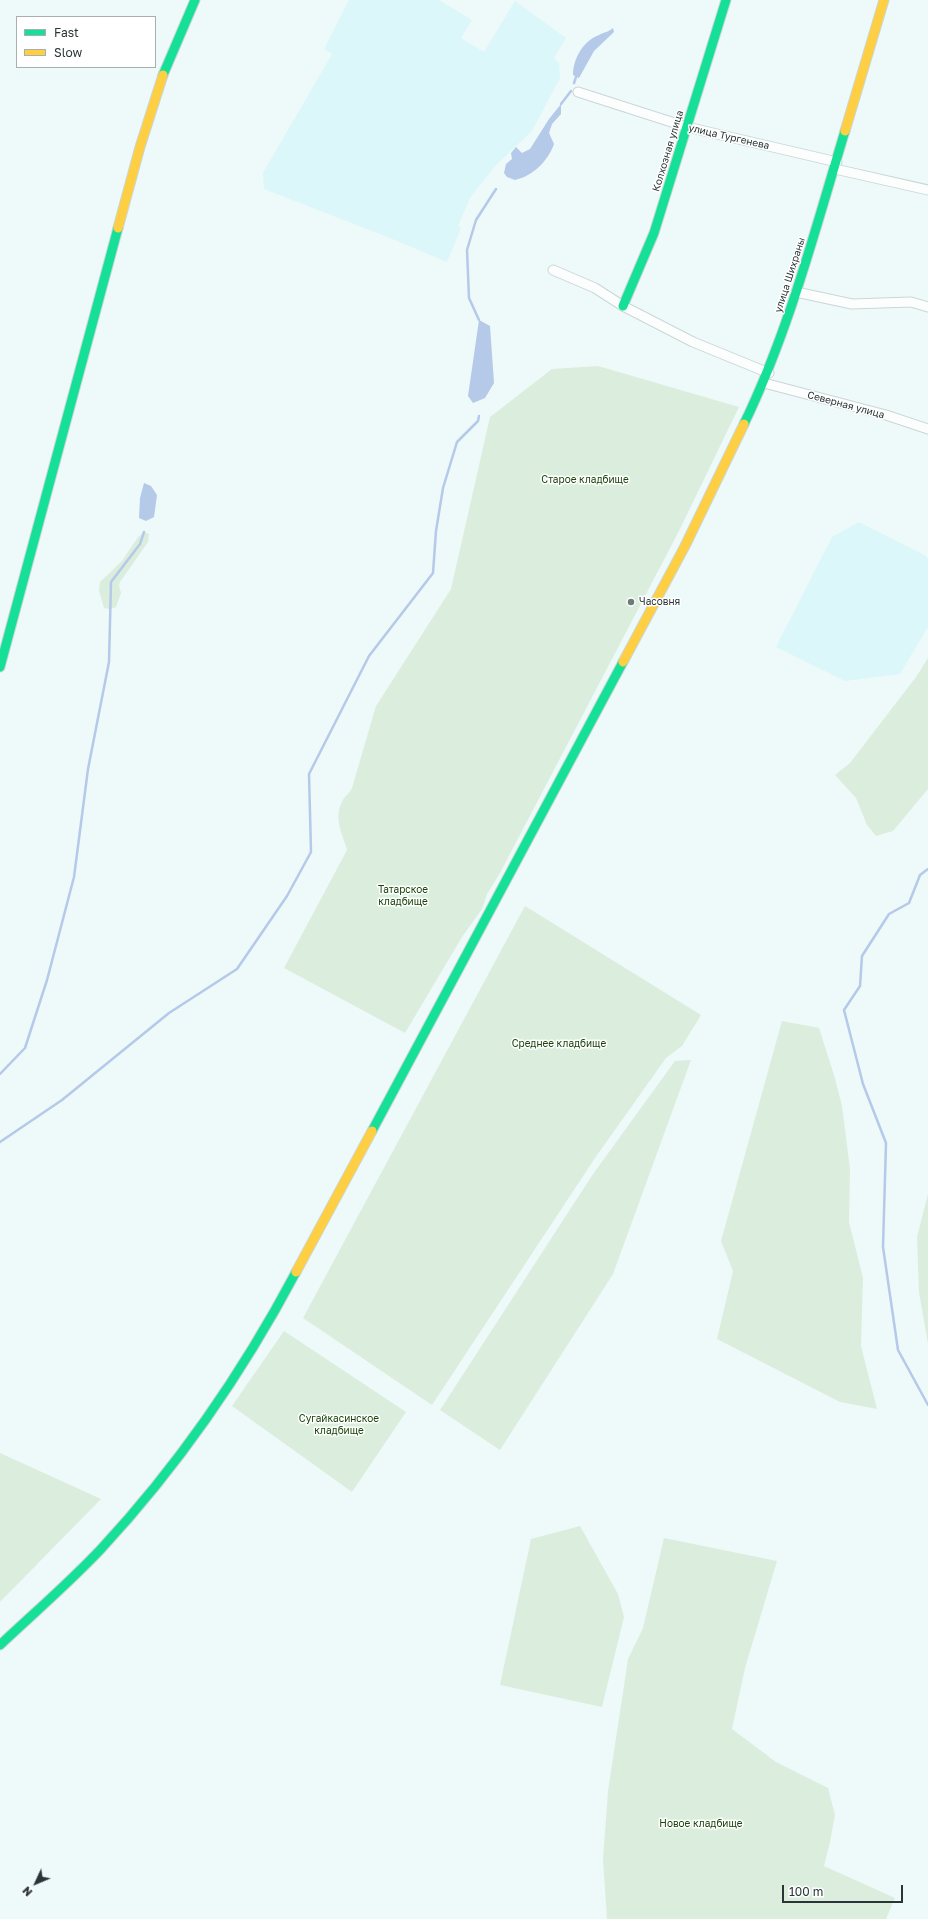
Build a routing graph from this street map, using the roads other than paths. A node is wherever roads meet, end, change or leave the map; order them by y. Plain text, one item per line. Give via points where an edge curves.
1 (195, 0) edge
2 (726, 0) edge
3 (884, 0) edge
4 (578, 92) dead end
5 (687, 127) junction
6 (836, 165) junction
7 (928, 190) edge
8 (553, 270) dead end
9 (796, 292) junction
10 (623, 306) junction
11 (928, 306) edge
12 (768, 373) junction
13 (764, 383) junction
14 (928, 429) edge
15 (0, 667) edge
16 (0, 1646) edge

1 - 15 street via 154,98
2 - 5 street, Колхозная улица
3 - 6 street, улица Шихраны
4 - 5 street, улица Тургенева
5 - 6 street, улица Тургенева
5 - 10 street, Колхозная улица via 654,233
6 - 7 street, улица Тургенева
6 - 9 street, улица Шихраны
8 - 10 street via 595,288
9 - 11 street via 852,304 911,302
9 - 12 street, улица Шихраны
10 - 12 street via 693,342
12 - 13 street, улица Шихраны
13 - 14 street, Северная улица via 886,415
13 - 16 street, улица Шихраны via 685,546 280,1304 244,1364 192,1440 128,1519

